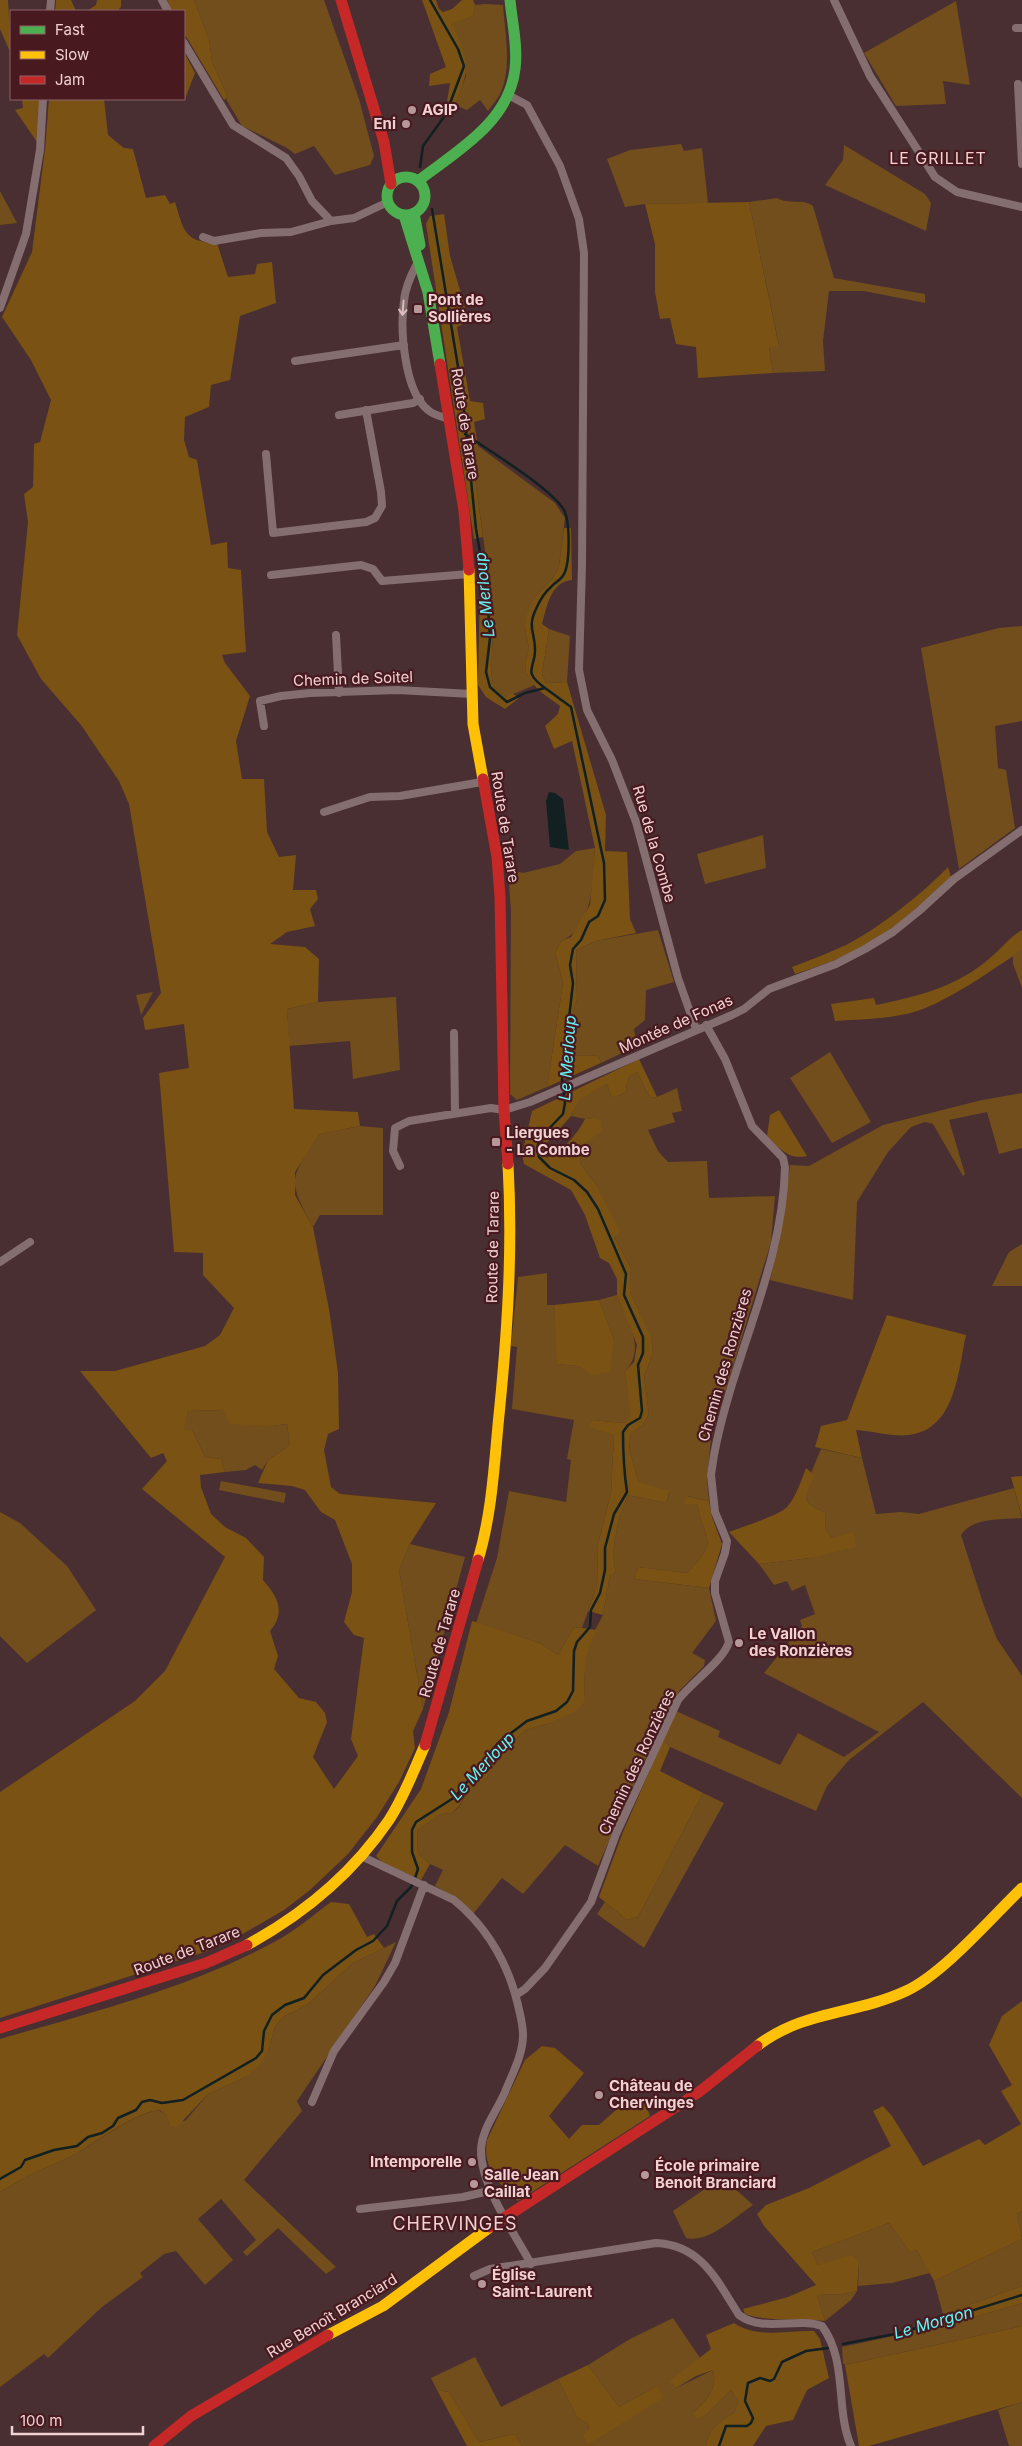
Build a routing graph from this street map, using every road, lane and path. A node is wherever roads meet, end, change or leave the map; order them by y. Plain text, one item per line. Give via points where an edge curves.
1 (341, 0) edge
2 (510, 0) edge
3 (834, 0) edge
4 (185, 45) edge
5 (1018, 84) dead end
6 (510, 96) junction
7 (43, 100) edge
8 (384, 142) junction
9 (1022, 164) edge
10 (405, 177) junction
11 (418, 181) junction
12 (391, 184) junction
13 (388, 202) junction
14 (1022, 207) edge
15 (409, 214) junction
16 (330, 221) junction
17 (203, 237) dead end
18 (418, 262) junction
19 (428, 292) junction
20 (0, 308) edge
21 (404, 345) junction
22 (295, 360) dead end
23 (420, 399) junction
24 (366, 410) junction
25 (339, 415) dead end
26 (449, 419) junction
27 (266, 454) dead end
28 (469, 574) junction
29 (271, 576) dead end
30 (336, 635) dead end
31 (339, 693) junction
32 (472, 694) junction
33 (264, 726) dead end
34 (482, 782) junction
35 (324, 812) dead end
36 (1022, 830) edge
37 (706, 1025) junction
38 (696, 1029) junction
39 (454, 1033) dead end
40 (504, 1110) junction
41 (455, 1113) junction
42 (400, 1166) dead end
43 (30, 1242) dead end
44 (0, 1262) edge
45 (360, 1856) junction
46 (422, 1884) junction
47 (1022, 1888) edge
48 (516, 1995) junction
49 (0, 2028) edge
50 (312, 2102) dead end
51 (489, 2191) junction
52 (360, 2209) dead end
53 (505, 2216) junction
54 (531, 2264) junction
55 (474, 2276) dead end
56 (154, 2446) edge
57 (851, 2446) edge

1 - 8 main road
2 - 6 main road via 515,69
3 - 14 street via 870,76 935,177 957,192
4 - 16 street via 233,125 286,158 312,201
5 - 9 street
6 - 11 main road via 496,116
6 - 38 street, Rue de la Combe via 527,105 560,166 579,220 584,253 579,670 587,710 612,760 636,822 678,978
7 - 20 street via 40,150 26,234
8 - 10 main road
8 - 12 main road
10 - 11 main road
10 - 12 main road
11 - 15 main road via 424,191 423,204
12 - 13 main road
13 - 15 main road via 396,213
13 - 16 street via 354,218
15 - 18 main road, Route de Tarare
15 - 19 main road
16 - 17 street via 291,232 261,232 214,241
18 - 19 main road, Route de Tarare
18 -> 21 street via 404,300
19 - 26 main road, Route de Tarare
21 - 22 street
21 - 23 street via 407,365
23 - 24 street via 413,403
23 - 26 street via 428,411
24 - 25 street
24 - 27 street via 382,506 375,518 366,522 273,533
26 - 28 main road, Route de Tarare via 464,511
28 - 29 street via 382,581 373,569 361,565
28 - 32 main road, Route de Tarare
30 - 31 street
31 - 32 street, Chemin de Soitel via 397,690
31 - 33 street, Chemin de Soitel via 310,693 260,701
32 - 34 main road, Route de Tarare
34 - 35 street via 400,796 370,797
34 - 40 main road, Route de Tarare via 497,857 500,896
36 - 37 street, Montée de Fonas via 865,950 769,989 744,1009
37 - 38 street, Montée de Fonas
37 - 48 street, Chemin des Ronzières via 725,1059 752,1126 783,1158 785,1167 772,1255 714,1455 715,1512 727,1541 715,1581 715,1593 729,1642 727,1649 678,1700 616,1834 591,1902 545,1968
38 - 40 street, Montée de Fonas via 554,1092
39 - 41 street
40 - 41 street via 491,1108
40 - 45 main road, Route de Tarare via 511,1215 510,1276 491,1499 480,1555 428,1738 405,1792 388,1821
41 - 42 street via 408,1122 395,1128 393,1151
43 - 44 street
45 - 46 street
45 - 49 main road, Route de Tarare via 319,1898 248,1945 206,1963
46 - 48 street via 454,1900 478,1923 507,1968
46 - 50 street via 395,1963 334,2051
47 - 53 main road, Rue Benoît Branciard via 947,1962 908,1990 864,2006 792,2024 769,2037 699,2092
48 - 51 street via 522,2023 520,2053 482,2141 481,2152
51 - 52 street
51 - 53 street
53 - 54 street
53 - 56 main road, Rue Benoît Branciard via 383,2306 191,2416
54 - 55 street via 490,2269
54 - 57 street via 667,2243 703,2261 745,2320 786,2324 810,2322 822,2326 838,2370

